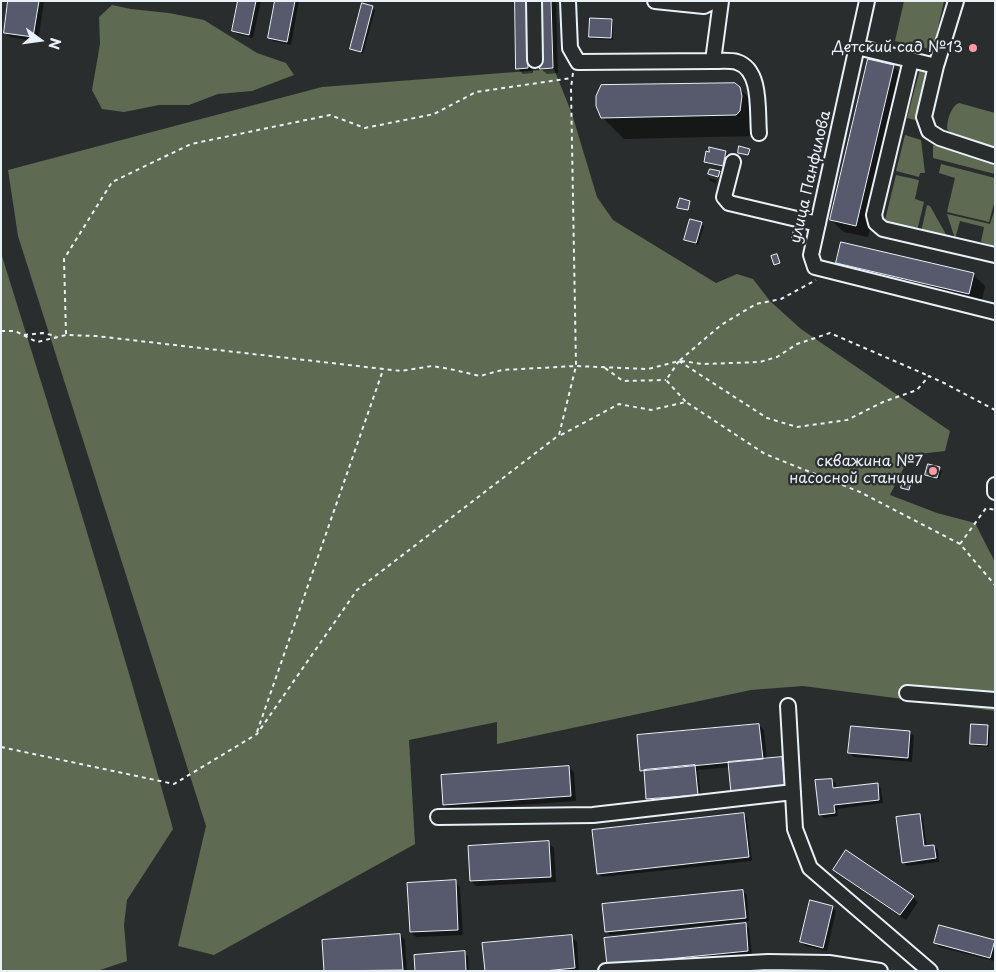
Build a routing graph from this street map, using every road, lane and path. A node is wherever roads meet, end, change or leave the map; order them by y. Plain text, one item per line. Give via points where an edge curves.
1 (534, 1) edge
2 (568, 1) edge
3 (655, 1) edge
4 (714, 1) edge
5 (721, 1) edge
6 (867, 1) edge
7 (956, 1) edge
8 (857, 47) junction
9 (535, 60) dead end
10 (911, 60) junction
11 (713, 61) junction
12 (578, 62) junction
13 (936, 66) junction
14 (572, 78) junction
15 (759, 133) dead end
16 (995, 156) edge
17 (733, 162) dead end
18 (818, 224) junction
19 (995, 256) edge
20 (831, 271) junction
21 (995, 312) edge
22 (1, 331) edge
23 (23, 335) junction
24 (66, 335) junction
25 (58, 336) junction
26 (679, 361) junction
27 (576, 366) junction
28 (604, 367) junction
29 (383, 370) junction
30 (929, 376) junction
31 (666, 380) junction
32 (686, 402) junction
33 (995, 410) edge
34 (559, 435) junction
35 (995, 485) edge
36 (995, 492) edge
37 (995, 510) edge
38 (960, 544) junction
39 (995, 585) edge
40 (906, 693) dead end
41 (995, 700) edge
42 (788, 706) dead end
43 (257, 734) junction
44 (1, 747) edge
45 (793, 792) junction
46 (438, 817) dead end
47 (606, 971) edge
48 (880, 971) edge
49 (930, 971) edge

1 - 9 street
2 - 12 street via 570,48
3 - 4 street via 704,6
5 - 11 street
6 - 8 street, улица Панфилова
7 - 13 street
8 - 10 street
8 - 18 street, улица Панфилова
10 - 13 street
10 - 19 street via 874,215 876,223 883,228
11 - 12 street
11 - 15 street via 736,62 749,68 755,82
12 - 14 path
13 - 16 street via 924,117 929,131 940,138
14 - 24 path via 476,92 434,114 365,128 330,115 191,144 112,182 64,259
14 - 27 path
17 - 18 street via 724,197 729,203
18 - 20 street, улица Панфилова via 811,255 815,267
20 - 21 street, улица Панфилова
20 - 26 path via 781,299 756,304 721,325
22 - 23 path via 15,331
23 - 25 path via 43,333
23 - 25 path via 37,342
24 - 25 path
24 - 29 path
26 - 28 path via 648,369
26 - 30 path via 703,364 760,362 776,357 796,344 830,333
26 - 30 path via 767,418 797,427 846,420 917,390
26 - 31 path
27 - 28 path
27 - 29 path via 502,370 480,376 432,366
27 - 34 path
28 - 31 path via 623,381
29 - 43 path
30 - 33 path
31 - 32 path
32 - 34 path via 651,410 619,404
32 - 38 path via 765,454 860,492
34 - 43 path via 357,590
35 - 36 street
37 - 38 path via 986,508
38 - 39 path
40 - 41 street
42 - 45 street
43 - 44 path via 174,784
45 - 46 street via 593,815
45 - 49 street via 795,829 810,868
47 - 48 street via 768,962 829,963

